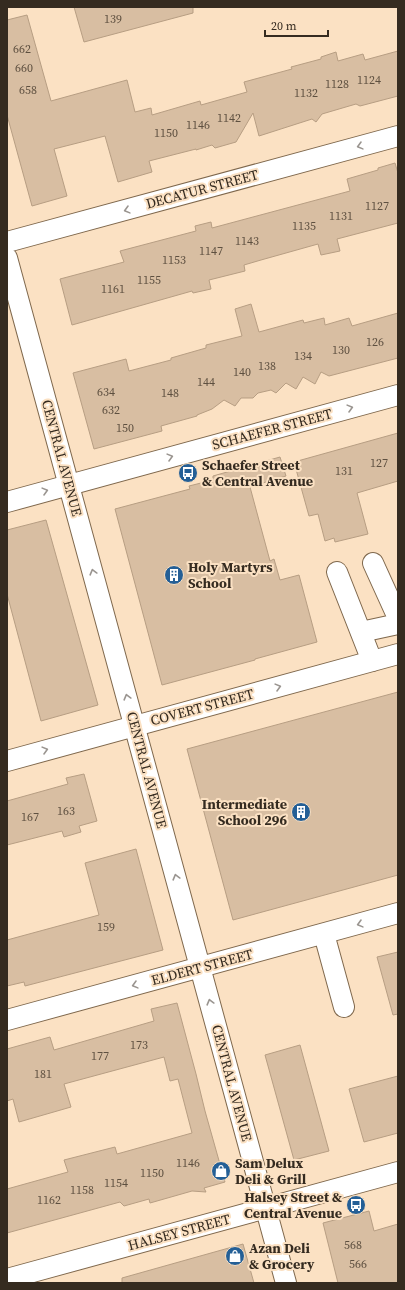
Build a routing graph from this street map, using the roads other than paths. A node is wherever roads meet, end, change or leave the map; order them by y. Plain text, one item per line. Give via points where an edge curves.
1 (398, 136) edge
2 (7, 242) edge
3 (7, 258) edge
4 (398, 395) edge
5 (69, 485) junction
6 (7, 502) edge
7 (373, 564) dead end
8 (337, 572) dead end
9 (398, 618) edge
10 (398, 624) edge
11 (361, 632) junction
12 (398, 654) edge
13 (372, 661) junction
14 (135, 726) junction
15 (7, 761) edge
16 (398, 913) edge
17 (324, 934) junction
18 (200, 967) junction
19 (344, 1007) dead end
20 (7, 1020) edge
21 (398, 1172) edge
22 (266, 1208) junction
23 (7, 1279) edge
24 (286, 1283) edge

1 -> 2 street, DECATUR STREET
3 - 5 street, CENTRAL AVENUE
5 -> 4 street, SCHAEFER STREET
6 -> 5 street, SCHAEFER STREET
14 -> 5 street, CENTRAL AVENUE
7 - 9 street
8 - 11 street
10 - 11 street
11 - 13 street
12 - 13 street, COVERT STREET
14 -> 13 street, COVERT STREET
15 -> 14 street, COVERT STREET
18 -> 14 street, CENTRAL AVENUE
16 -> 17 street, ELDERT STREET
17 - 18 street, ELDERT STREET
17 - 19 street
18 -> 20 street, ELDERT STREET
22 -> 18 street, CENTRAL AVENUE
21 - 22 street, HALSEY STREET
22 - 23 street, HALSEY STREET
22 - 24 street, CENTRAL AVENUE

